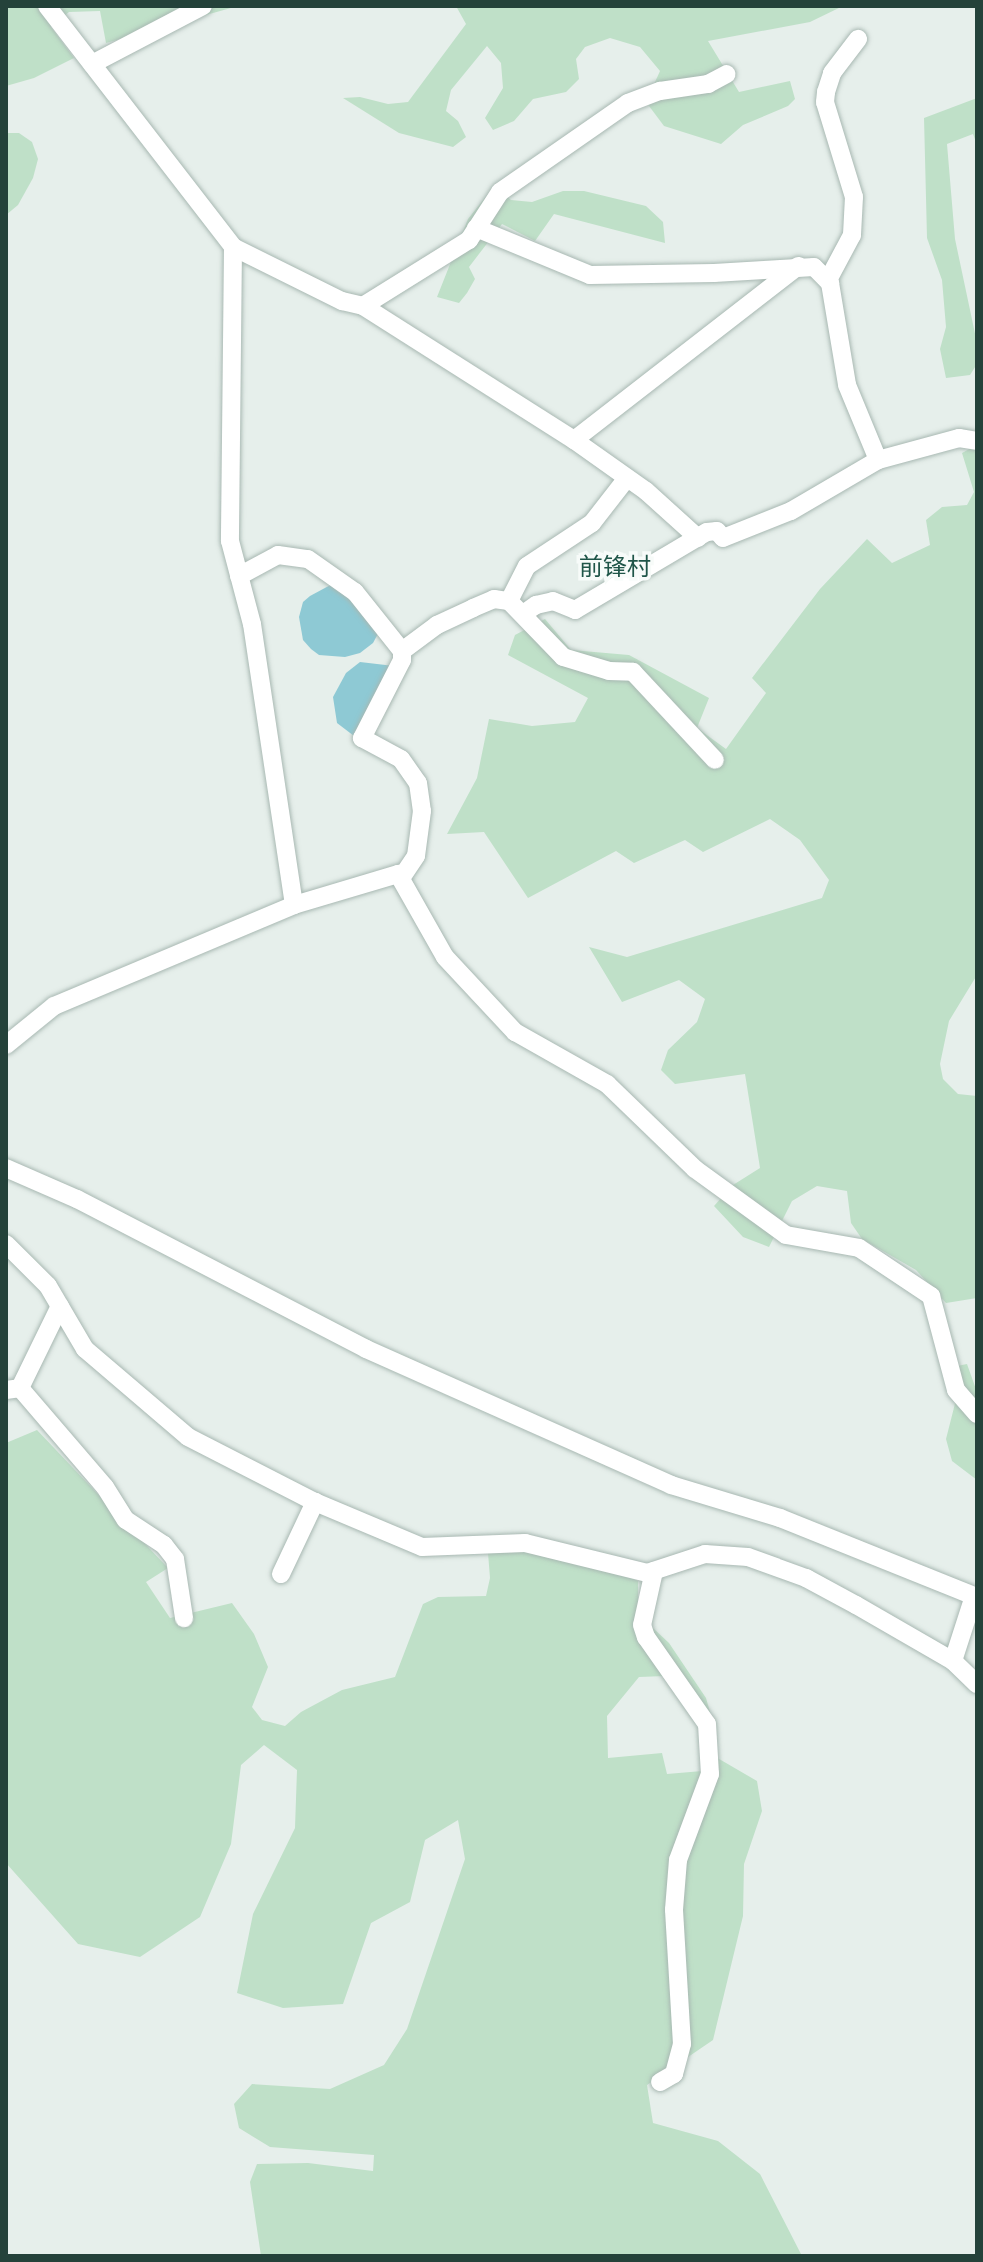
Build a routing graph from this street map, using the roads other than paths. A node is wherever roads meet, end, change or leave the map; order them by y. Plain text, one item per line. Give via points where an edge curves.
1 (47, 6) edge
2 (203, 6) edge
3 (858, 39) dead end
4 (92, 64) junction
5 (727, 74) dead end
6 (476, 228) junction
7 (233, 247) junction
8 (798, 266) junction
9 (828, 280) junction
10 (363, 306) junction
11 (574, 440) junction
12 (977, 441) edge
13 (878, 460) junction
14 (627, 478) junction
15 (698, 538) junction
16 (239, 576) junction
17 (516, 608) junction
18 (402, 651) junction
19 (715, 760) dead end
20 (401, 878) junction
21 (294, 905) junction
22 (6, 1045) edge
23 (6, 1168) edge
24 (6, 1244) edge
25 (60, 1306) junction
26 (13, 1389) edge
27 (977, 1414) edge
28 (315, 1502) junction
29 (654, 1571) junction
30 (281, 1574) dead end
31 (975, 1597) edge
32 (184, 1618) dead end
33 (953, 1661) junction
34 (977, 1684) edge
35 (660, 2082) dead end

1 - 4 street
2 - 4 street
3 - 9 street via 832,73 826,92 854,197 852,235
4 - 7 street
5 - 6 street via 708,84 660,91 628,103 500,192
6 - 8 street via 590,275
6 - 10 street via 469,240
7 - 10 street via 342,301
7 - 16 street via 230,541
8 - 9 street via 814,267
8 - 11 street
9 - 13 street via 847,385
10 - 11 street
11 - 14 street
12 - 13 street via 959,438
13 - 15 street via 791,511 723,538 717,531
14 - 15 street
14 - 17 street via 592,523 527,566
15 - 17 street via 575,610 553,601
16 - 18 street via 278,555 308,559 355,592
16 - 21 street via 252,624
17 - 18 street via 494,599 437,625
17 - 19 street via 563,657 584,666 633,672
18 - 20 street via 362,738 401,759 418,783 422,811 416,856
20 - 21 street via 393,874
20 - 27 street via 445,957 515,1032 607,1084 695,1169 786,1235 859,1248 931,1296 956,1390
21 - 22 street via 54,1006
23 - 31 street via 77,1199 366,1349 671,1485 780,1518
24 - 25 street via 48,1286
25 - 26 street
25 - 28 street via 85,1349 188,1437
26 - 32 street via 105,1487 126,1520 164,1545 175,1559
28 - 29 street via 422,1547 525,1543
28 - 30 street
29 - 33 street via 705,1554 748,1557 806,1578
29 - 35 street via 642,1625 707,1724 710,1774 678,1860 674,1910 682,2044 674,2074
31 - 33 street
33 - 34 street

